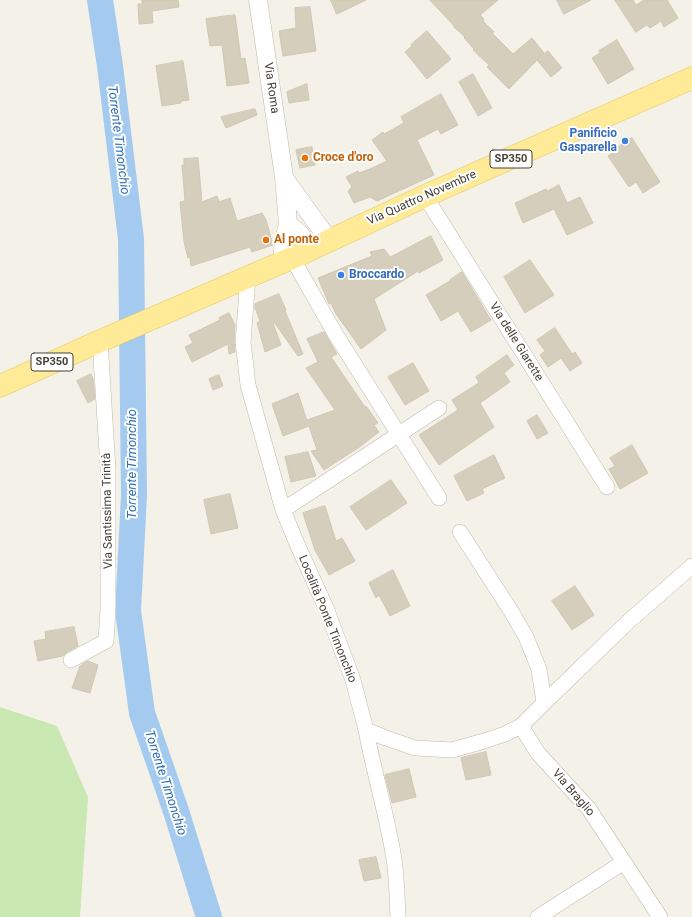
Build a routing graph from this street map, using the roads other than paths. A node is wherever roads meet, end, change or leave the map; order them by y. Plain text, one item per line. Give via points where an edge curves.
1 (258, 0) edge
2 (692, 78) edge
3 (284, 177) junction
4 (425, 196) junction
5 (288, 224) junction
6 (304, 252) junction
7 (248, 277) junction
8 (102, 340) junction
9 (0, 386) edge
10 (439, 408) dead end
11 (398, 434) junction
12 (607, 487) dead end
13 (439, 498) dead end
14 (284, 510) junction
15 (460, 532) dead end
16 (692, 566) edge
17 (71, 660) dead end
18 (544, 702) junction
19 (521, 726) junction
20 (366, 730) junction
21 (624, 862) junction
22 (398, 917) edge
23 (538, 917) edge
24 (660, 917) edge

1 - 3 street, Via Roma
2 - 4 main road, Via Quattro Novembre / SP350
3 - 5 street, Via Roma
3 - 6 street, Via Roma
4 - 6 main road, Via Quattro Novembre / SP350
4 - 12 street, Via delle Giarette
5 - 6 street via 299,234
5 - 6 street, Via Roma via 284,240
6 - 7 main road, Via Quattro Novembre / SP350
6 - 11 street via 336,335
7 - 8 main road, Via Quattro Novembre / SP350
7 - 14 street, Località Ponte Timonchio via 243,342 248,385
8 - 9 main road, SP350
8 - 17 street, Via Santissima Trinità via 108,469 106,641
10 - 11 street
11 - 13 street
11 - 14 street
14 - 20 street, Località Ponte Timonchio via 326,608 352,680
15 - 18 street via 526,637 539,669
16 - 18 street via 629,621
18 - 19 street
19 - 20 street via 505,734 452,750 415,748
19 - 21 street, Via Braglio via 537,752 589,808
20 - 22 street, Località Ponte Timonchio via 394,860
21 - 23 street
21 - 24 street, Via Braglio

